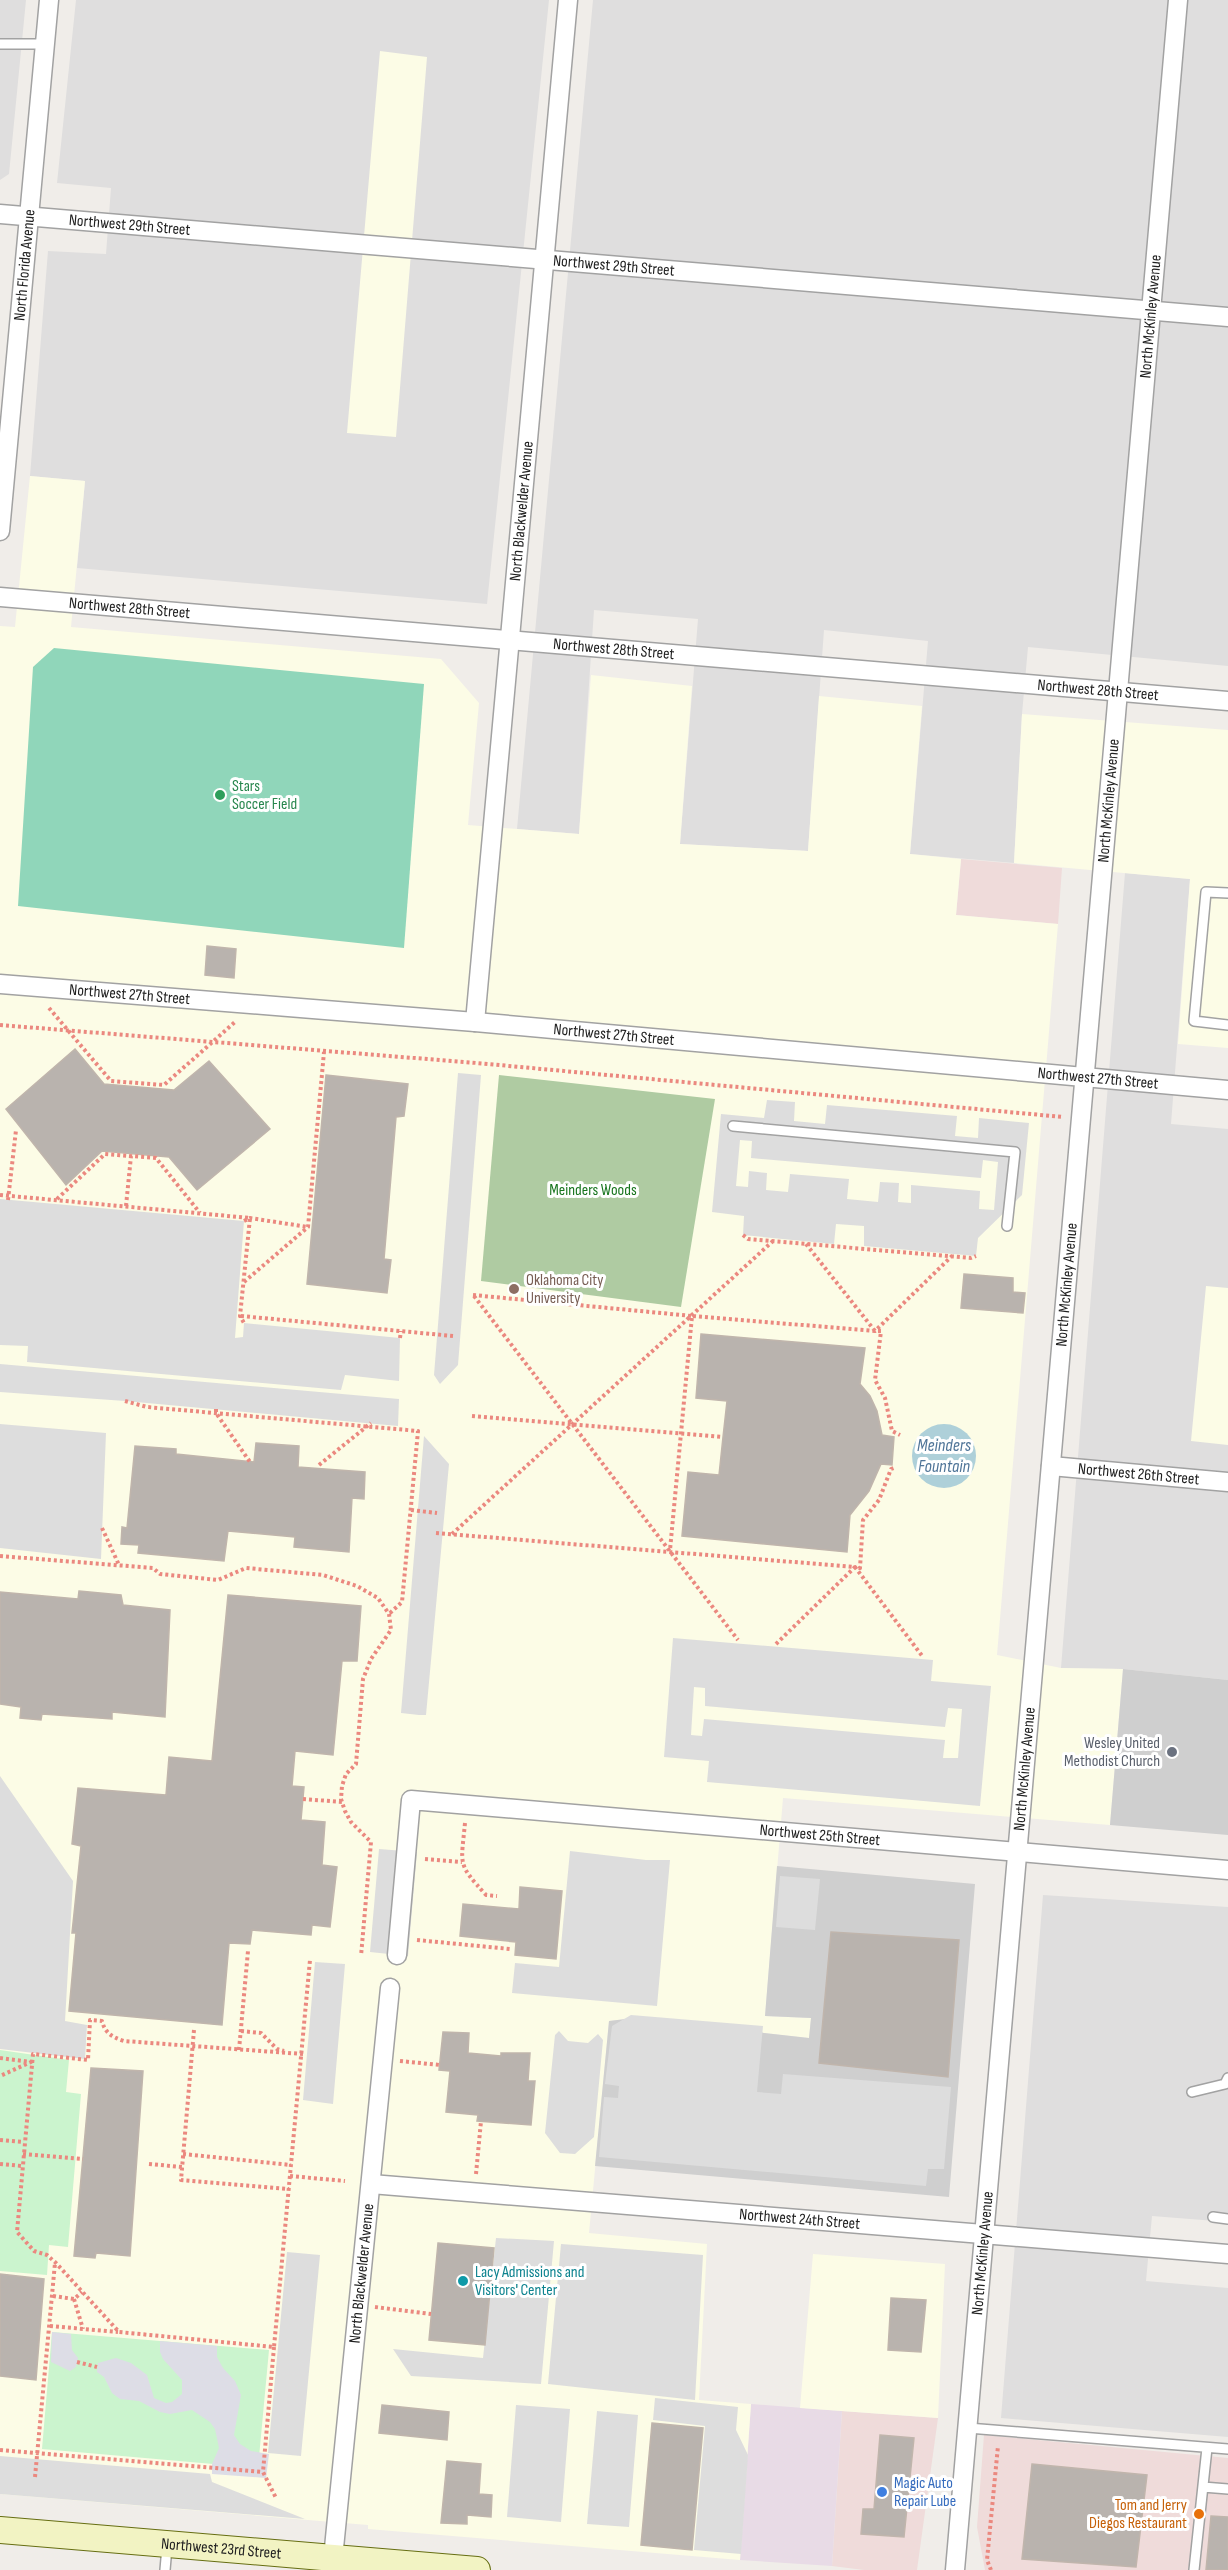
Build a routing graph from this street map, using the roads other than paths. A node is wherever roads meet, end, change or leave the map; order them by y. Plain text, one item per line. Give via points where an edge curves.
1 (48, 0) edge
2 (568, 0) edge
3 (1178, 0) edge
4 (0, 44) edge
5 (45, 44) junction
6 (0, 214) edge
7 (30, 216) junction
8 (544, 259) junction
9 (1152, 311) junction
10 (1228, 317) edge
11 (0, 531) edge
12 (0, 597) edge
13 (510, 640) junction
14 (1117, 692) junction
15 (1228, 701) edge
16 (1228, 893) edge
17 (0, 984) edge
18 (475, 1022) junction
19 (1228, 1025) edge
20 (1084, 1077) junction
21 (1228, 1090) edge
22 (733, 1126) dead end
23 (1007, 1226) dead end
24 (1050, 1466) junction
25 (1228, 1482) edge
26 (1018, 1852) junction
27 (1228, 1870) edge
28 (398, 1946) road end
29 (390, 1988) dead end
30 (1228, 2078) edge
31 (1192, 2092) dead end
32 (371, 2184) junction
33 (1213, 2217) dead end
34 (1228, 2218) edge
35 (983, 2233) junction
36 (1228, 2254) edge
37 (968, 2428) junction
38 (1207, 2448) junction
39 (1228, 2449) edge
40 (1203, 2487) junction
41 (1228, 2489) edge
42 (0, 2530) edge
43 (167, 2544) junction
44 (333, 2558) junction
45 (165, 2570) edge
46 (472, 2570) edge
47 (955, 2570) edge
48 (1194, 2570) edge

1 - 5 street, North Florida Avenue
2 - 8 street, North Blackwelder Avenue
3 - 9 street, North McKinley Avenue
4 - 5 lane
5 - 7 street, North Florida Avenue
6 - 7 street, Northwest 29th Street
7 - 8 street, Northwest 29th Street
7 - 11 street, North Florida Avenue
8 - 9 street, Northwest 29th Street
8 - 13 street, North Blackwelder Avenue
9 - 10 street, Northwest 29th Street
9 - 14 street, North McKinley Avenue
12 - 13 street, Northwest 28th Street
13 - 14 street, Northwest 28th Street
13 - 18 street, North Blackwelder Avenue
14 - 15 street, Northwest 28th Street
14 - 20 street, North McKinley Avenue
16 - 19 lane via 1206,892 1194,1022
17 - 18 street, Northwest 27th Street
18 - 20 street, Northwest 27th Street
20 - 21 street, Northwest 27th Street
20 - 24 street, North McKinley Avenue
22 - 23 lane via 1015,1152
24 - 25 street, Northwest 26th Street
24 - 26 street, North McKinley Avenue
26 - 27 street, Northwest 25th Street
26 - 28 street, Northwest 25th Street via 411,1800
26 - 35 street, North McKinley Avenue
29 - 32 street, North Blackwelder Avenue
30 - 31 lane via 1225,2084
32 - 35 street, Northwest 24th Street
32 - 44 street, North Blackwelder Avenue
33 - 34 lane
35 - 36 street, Northwest 24th Street
35 - 37 street, North McKinley Avenue
37 - 38 lane
37 - 47 street, North McKinley Avenue
38 - 39 lane
38 - 40 lane
40 - 41 lane
40 - 48 lane
42 - 43 main road, Northwest 23rd Street
43 - 44 main road, Northwest 23rd Street via 258,2557
43 - 45 lane
44 - 46 main road, Northwest 23rd Street

